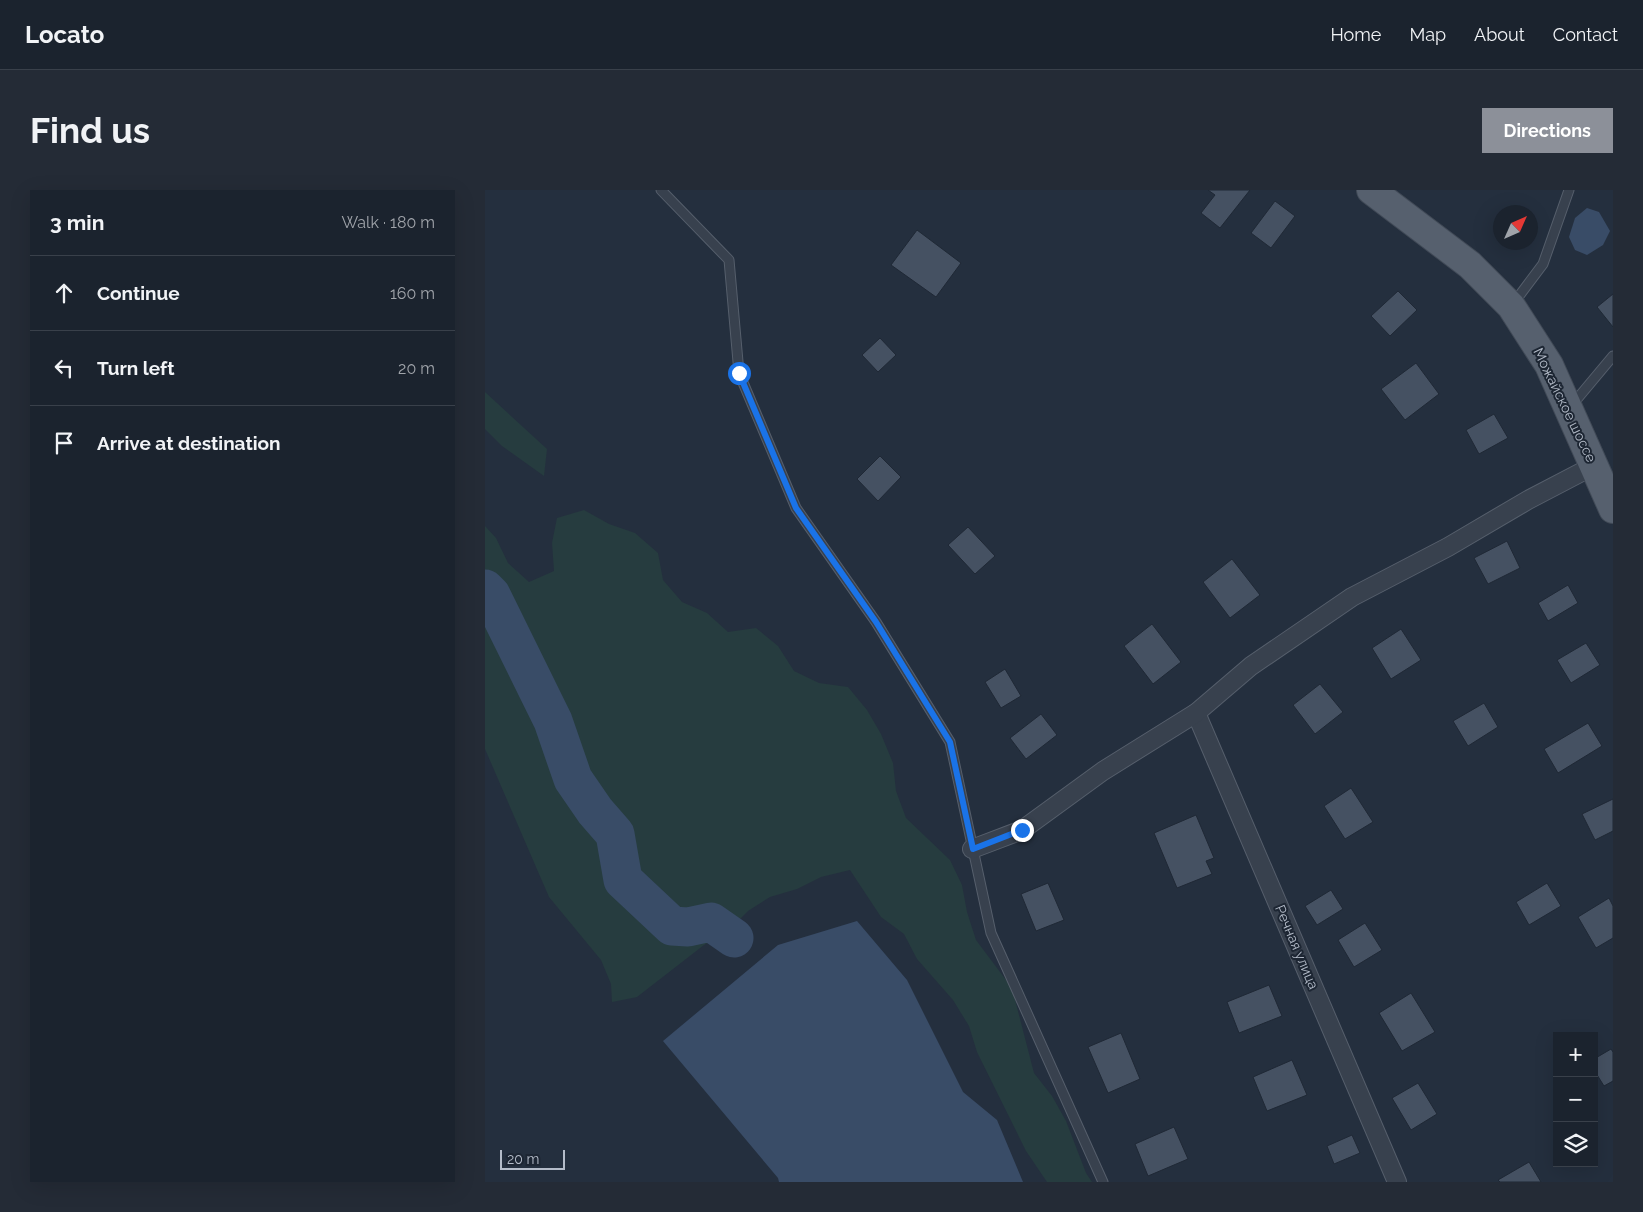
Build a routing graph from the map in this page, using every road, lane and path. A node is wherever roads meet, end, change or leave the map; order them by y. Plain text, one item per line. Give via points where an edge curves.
1 (661, 190) edge
2 (1371, 190) edge
3 (1569, 190) edge
4 (1511, 306) junction
5 (1613, 356) edge
6 (1568, 409) junction
7 (1595, 465) junction
8 (1613, 509) edge
9 (1196, 713) junction
10 (973, 849) junction
11 (1103, 1182) edge
12 (1397, 1182) edge

1 - 10 lane via 729,260 739,373 796,508 876,622 950,742
2 - 4 main road, Можайское шоссе via 1470,265
3 - 4 lane via 1543,264
4 - 6 main road, Можайское шоссе via 1549,366
5 - 6 lane
6 - 7 main road, Можайское шоссе
7 - 8 main road, Можайское шоссе
7 - 9 street via 1351,597 1251,666
9 - 10 street via 1103,771 1022,830
9 - 12 street, Речная улица
10 - 11 lane via 991,933

